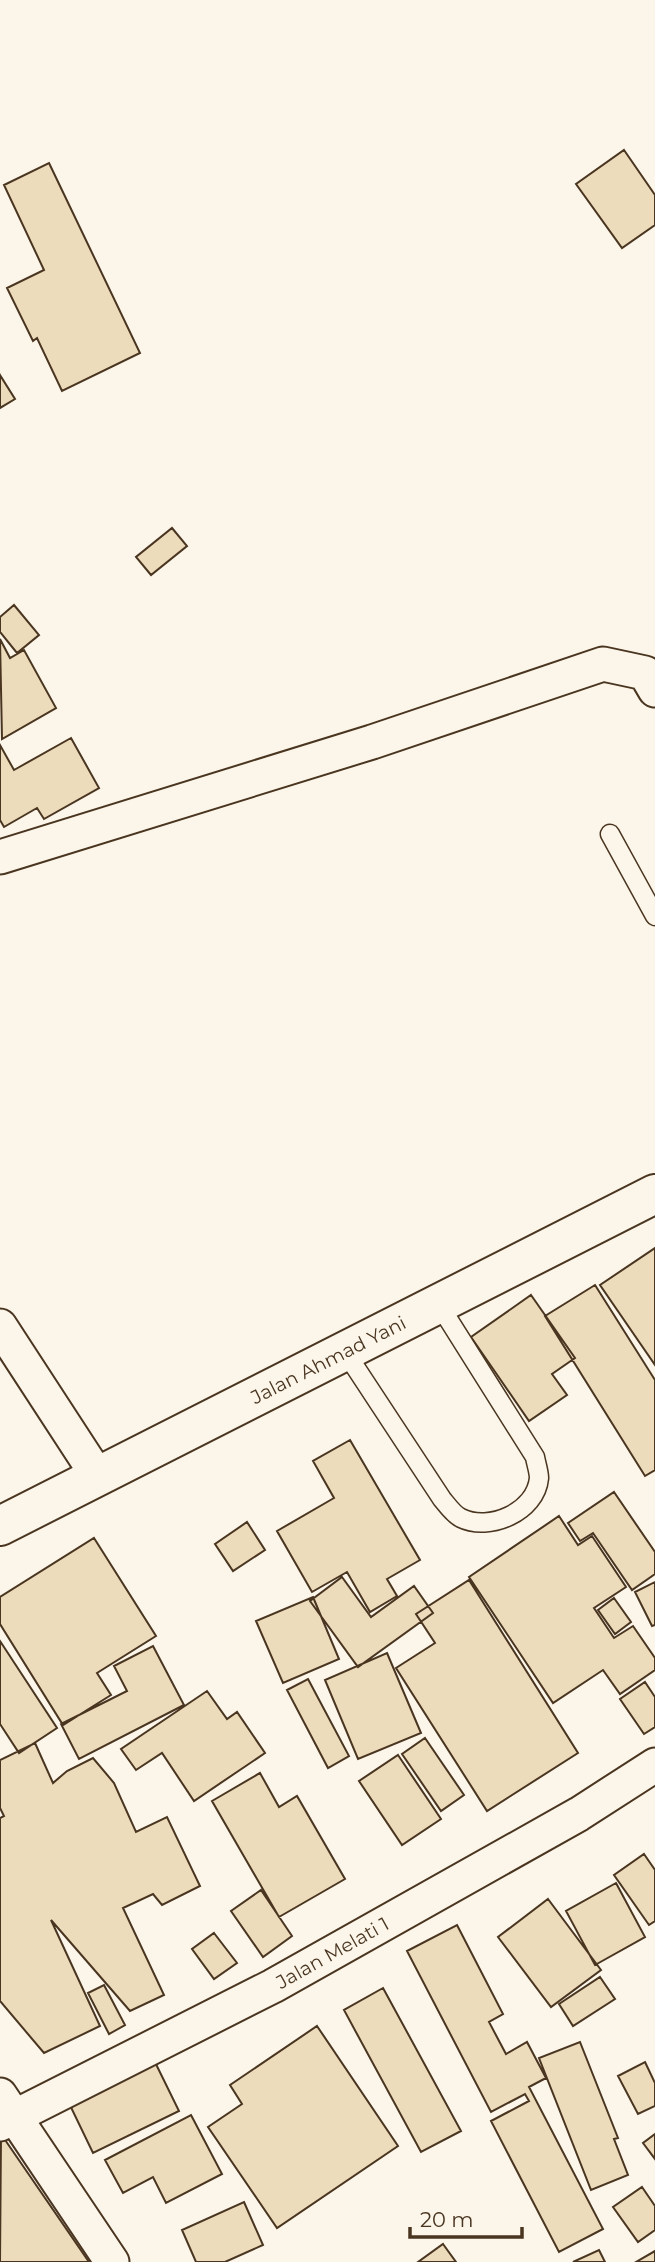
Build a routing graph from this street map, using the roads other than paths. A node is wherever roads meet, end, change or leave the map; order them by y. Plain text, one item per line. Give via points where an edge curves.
1 (655, 690) edge
2 (610, 834) dead end
3 (0, 857) edge
4 (655, 916) edge
5 (655, 1194) edge
6 (438, 1303) junction
7 (0, 1325) edge
8 (344, 1350) junction
9 (97, 1475) junction
10 (0, 1526) edge
11 (655, 1765) edge
12 (5, 2111) edge
13 (112, 2262) edge

1 - 3 street via 645,673 603,664 372,742
2 - 4 lane
5 - 6 highway, Jalan Ahmad Yani
6 - 8 highway, Jalan Ahmad Yani
6 - 8 lane via 535,1457 539,1480 531,1500 507,1518 488,1524 461,1518 442,1499
7 - 9 street
8 - 9 highway, Jalan Ahmad Yani
9 - 10 highway, Jalan Ahmad Yani
11 - 12 street, Jalan Melati 1 via 579,1814 273,1986 135,2058
12 - 13 street

